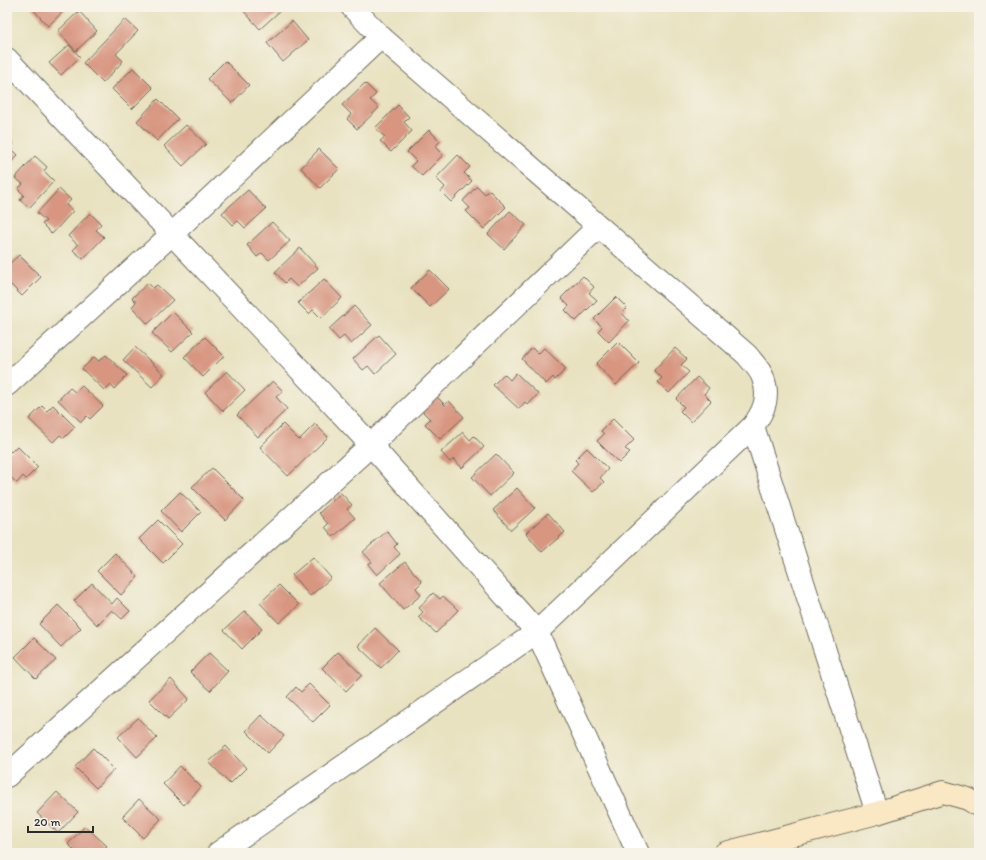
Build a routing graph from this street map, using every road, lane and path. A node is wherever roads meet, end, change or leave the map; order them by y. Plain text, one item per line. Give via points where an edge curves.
1 (352, 7) edge
2 (381, 37) junction
3 (7, 59) edge
4 (598, 227) junction
5 (172, 234) junction
6 (7, 385) edge
7 (753, 426) junction
8 (371, 445) junction
9 (537, 632) junction
10 (7, 776) edge
11 (979, 806) edge
12 (876, 813) junction
13 (218, 853) edge
14 (638, 853) edge
15 (725, 853) edge

1 - 2 street
2 - 4 street
2 - 5 street
3 - 5 street
4 - 7 street via 747,355 763,377 766,396 762,413
4 - 8 street
5 - 6 street
5 - 8 street
7 - 9 street
7 - 12 street
8 - 9 street
8 - 10 street
9 - 13 street
9 - 14 street
11 - 12 main road via 968,799 943,792
12 - 15 main road

